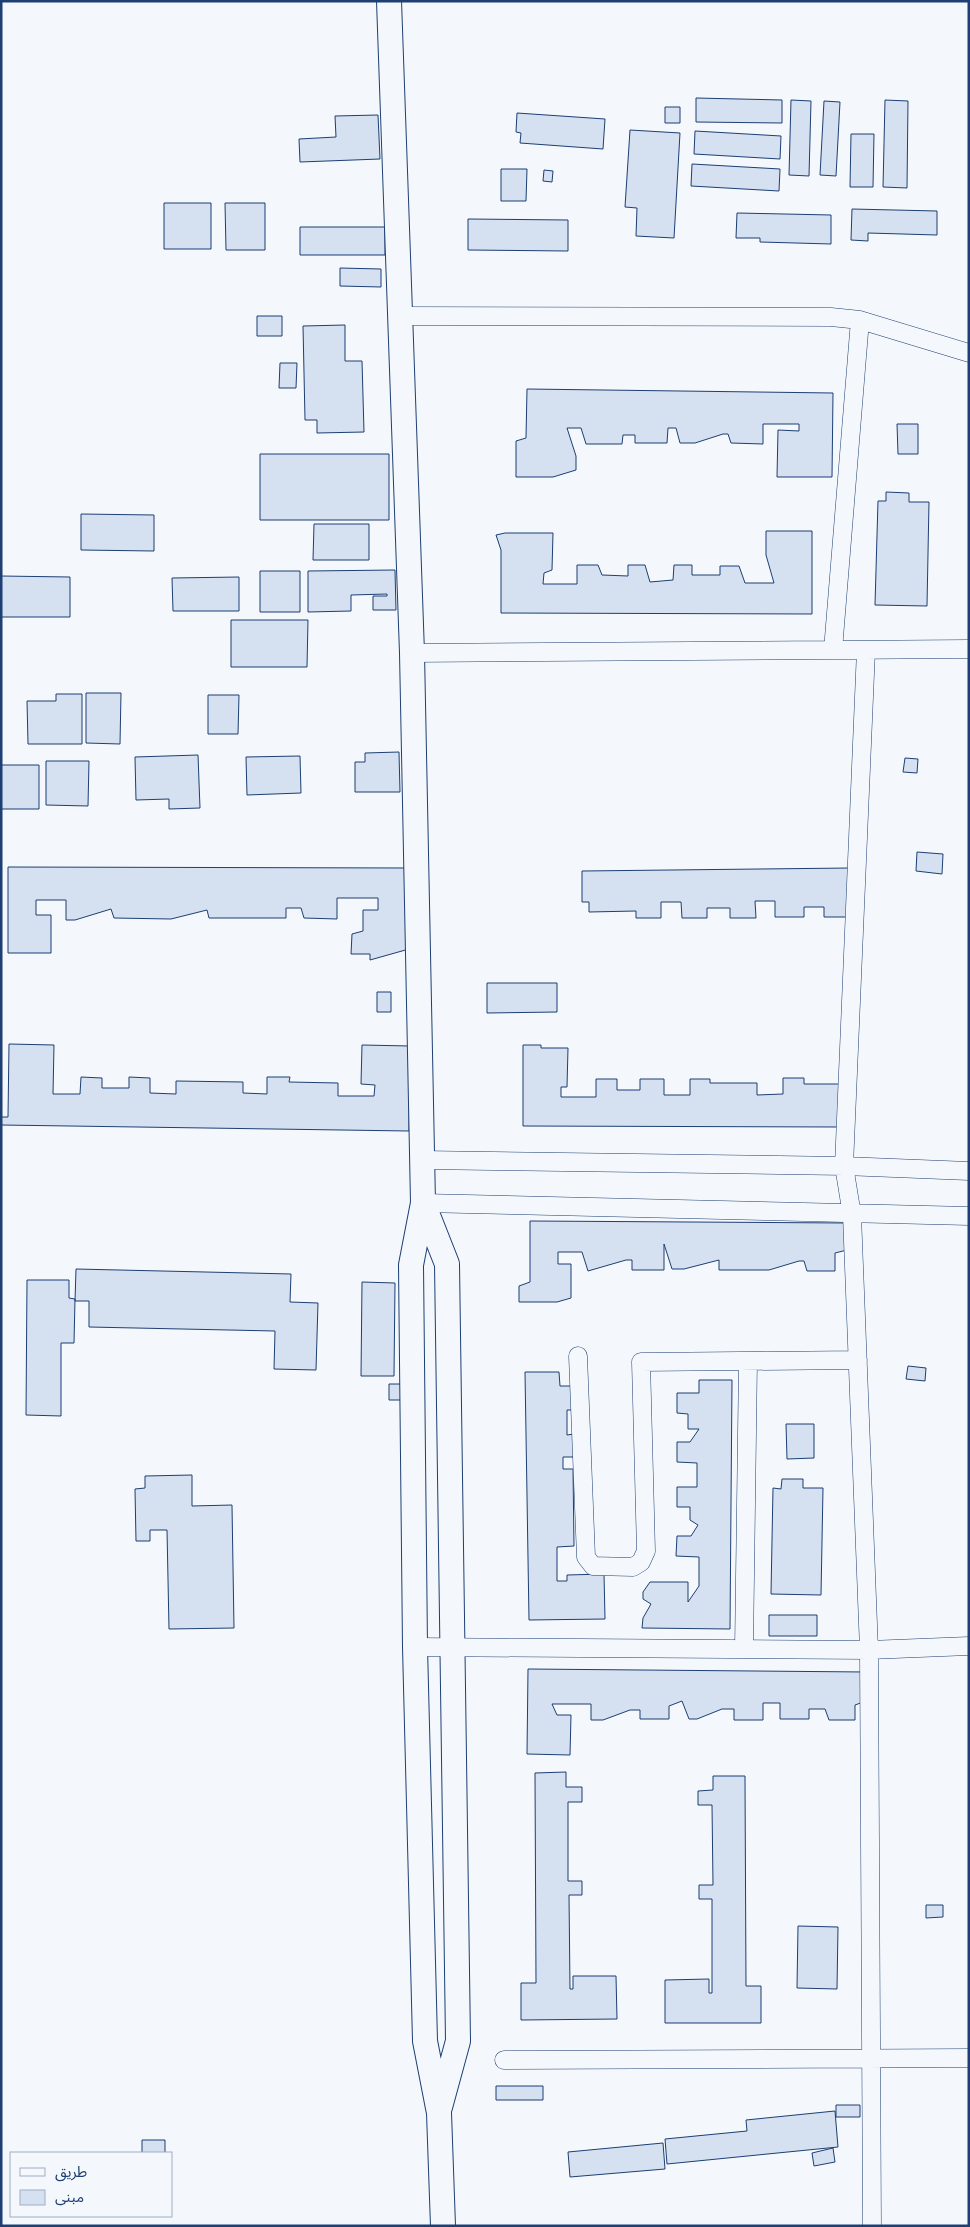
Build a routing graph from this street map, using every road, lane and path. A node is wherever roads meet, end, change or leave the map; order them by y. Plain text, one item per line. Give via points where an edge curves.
1 (388, 1) edge
2 (398, 316) junction
3 (860, 320) junction
4 (969, 353) edge
5 (969, 649) edge
6 (833, 650) junction
7 (866, 650) junction
8 (412, 653) junction
9 (422, 1160) junction
10 (844, 1166) junction
11 (969, 1171) edge
12 (424, 1203) junction
13 (852, 1215) junction
14 (969, 1216) edge
15 (578, 1356) dead end
16 (858, 1360) junction
17 (748, 1361) junction
18 (452, 1646) junction
19 (969, 1646) edge
20 (415, 1647) junction
21 (744, 1649) junction
22 (869, 1650) junction
23 (872, 2058) junction
24 (969, 2058) edge
25 (504, 2060) dead end
26 (439, 2113) junction
27 (443, 2226) edge
28 (872, 2226) edge

1 - 2 main road
2 - 3 street via 831,317
2 - 8 main road
3 - 4 street
3 - 6 street
5 - 7 street
6 - 7 street
6 - 8 street
7 - 10 street
8 - 9 main road
9 - 10 street
9 - 12 main road
10 - 11 street
10 - 13 street
12 - 13 street
12 - 18 main road via 447,1264
12 - 20 main road via 411,1265
13 - 14 street
13 - 16 street
15 - 17 street via 585,1544 586,1557 593,1566 633,1567 641,1562 646,1551 641,1362
16 - 17 street
16 - 22 street
17 - 21 street
18 - 20 street
18 - 21 street
18 - 26 main road via 458,2041
19 - 22 street
20 - 26 main road via 425,2041
21 - 22 street
22 - 23 street
23 - 24 street
23 - 25 street
23 - 28 street
26 - 27 main road

